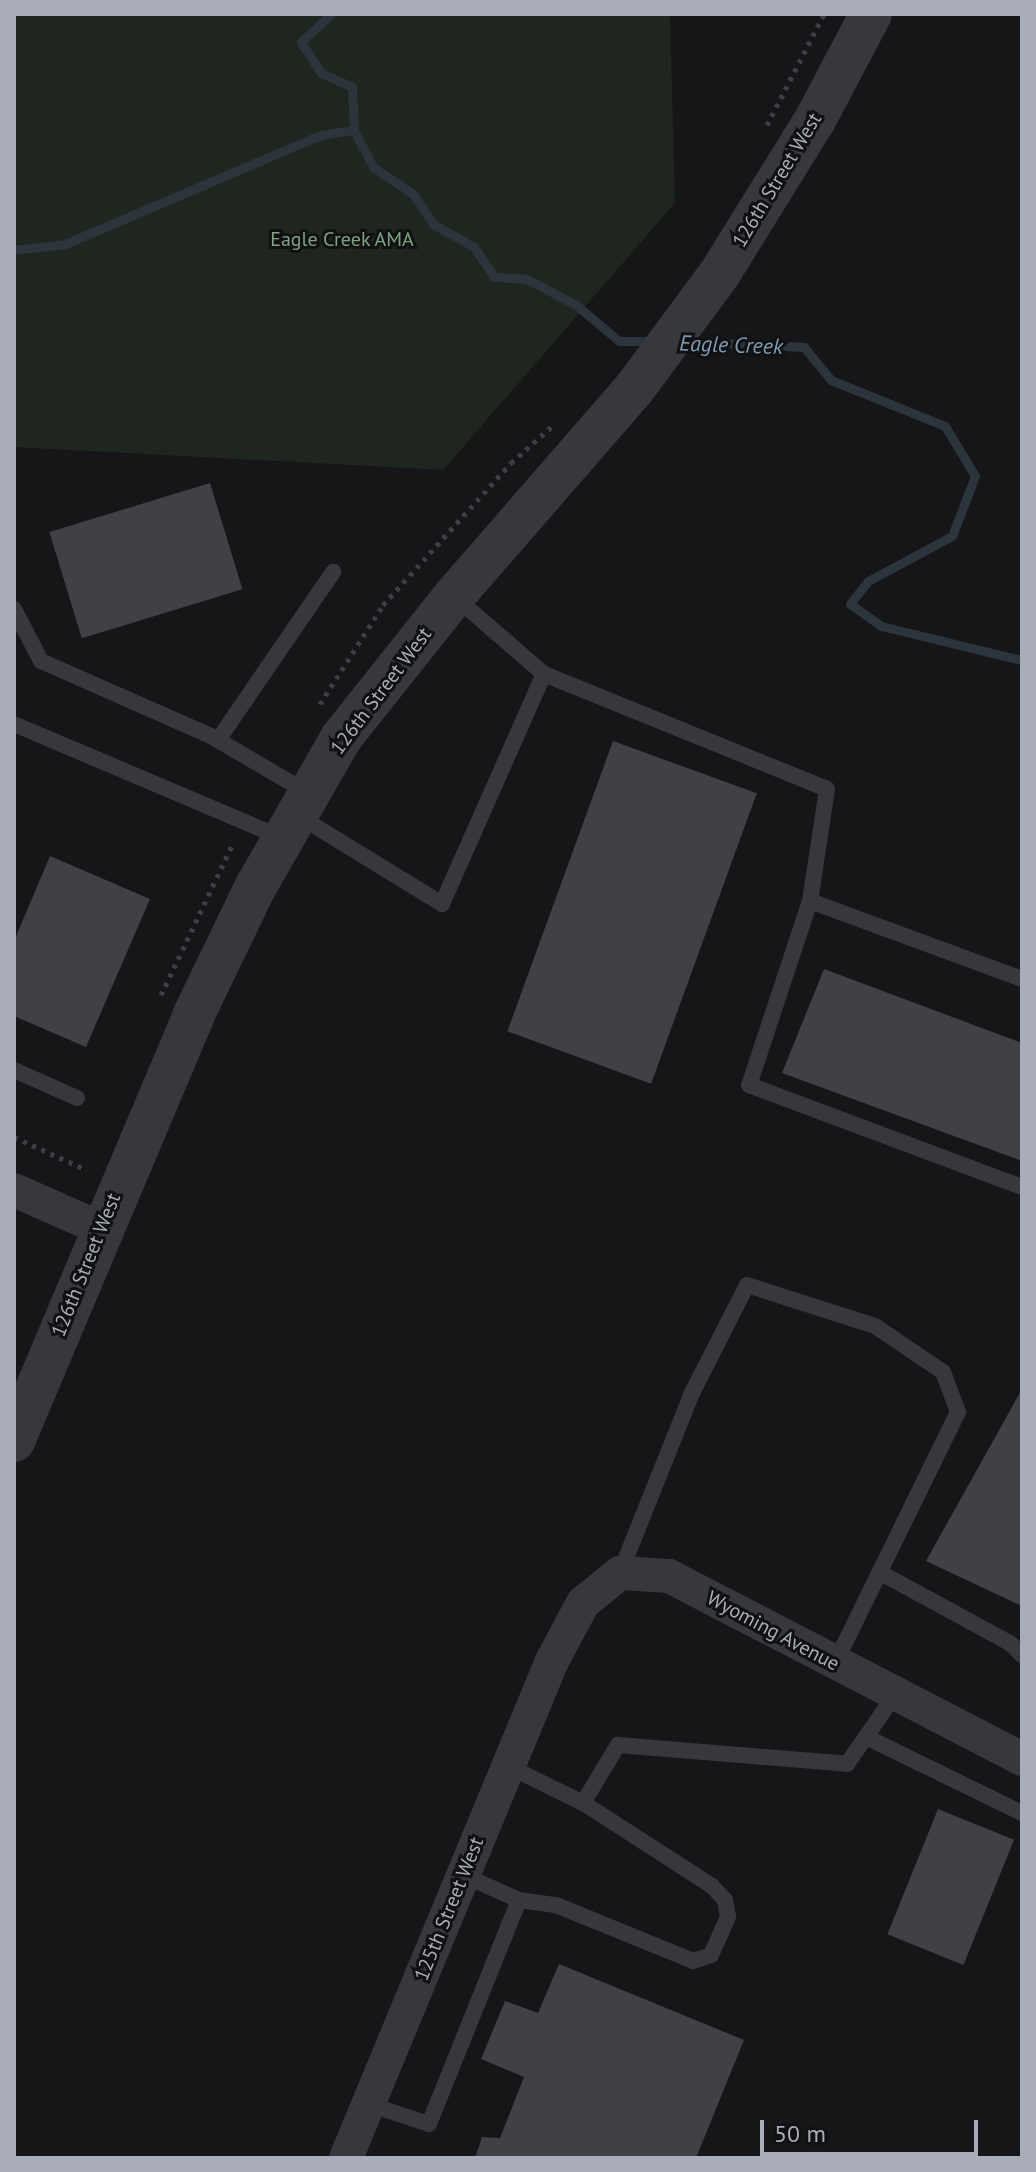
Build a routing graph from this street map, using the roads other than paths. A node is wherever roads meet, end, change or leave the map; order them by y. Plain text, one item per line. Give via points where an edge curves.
1 (871, 14) edge
2 (333, 572) dead end
3 (454, 596) junction
4 (14, 609) edge
5 (544, 674) junction
6 (14, 724) edge
7 (218, 740) junction
8 (297, 815) junction
9 (810, 901) junction
10 (1022, 979) edge
11 (14, 1071) edge
12 (77, 1098) dead end
13 (1022, 1187) edge
14 (14, 1190) edge
15 (100, 1228) junction
16 (14, 1441) edge
17 (620, 1573) junction
18 (881, 1573) junction
19 (1022, 1655) edge
20 (835, 1663) junction
21 (895, 1695) junction
22 (866, 1737) junction
23 (1019, 1748) edge
24 (508, 1766) junction
25 (583, 1803) junction
26 (1022, 1813) edge
27 (463, 1875) junction
28 (519, 1900) junction
29 (368, 2104) junction
30 (346, 2158) edge

1 - 3 street, 126th Street West via 815,120 720,273 634,389
2 - 7 lane
3 - 5 lane
3 - 8 street, 126th Street West via 341,738
4 - 7 lane via 41,661
5 - 8 lane via 442,904
5 - 9 lane via 827,789
6 - 8 lane
7 - 8 lane
8 - 15 street, 126th Street West via 194,1014
9 - 10 lane
9 - 13 lane via 749,1085
11 - 12 lane
14 - 15 street
15 - 16 street, 126th Street West
17 - 18 lane via 692,1393 747,1285 875,1326 943,1372 958,1412
17 - 20 street, Wyoming Avenue via 669,1576
17 - 24 street, 125th Street West via 583,1603
18 - 19 lane
18 - 20 lane
20 - 21 street, Wyoming Avenue
21 - 22 lane
21 - 23 street, Wyoming Avenue
22 - 25 lane via 847,1764 618,1745
22 - 26 lane
24 - 25 lane
24 - 27 street, 125th Street West
25 - 28 lane via 712,1886 725,1900 728,1917 711,1955 693,1961 556,1905
27 - 28 lane
27 - 29 street, 125th Street West
28 - 29 lane via 429,2124
29 - 30 street, 125th Street West

